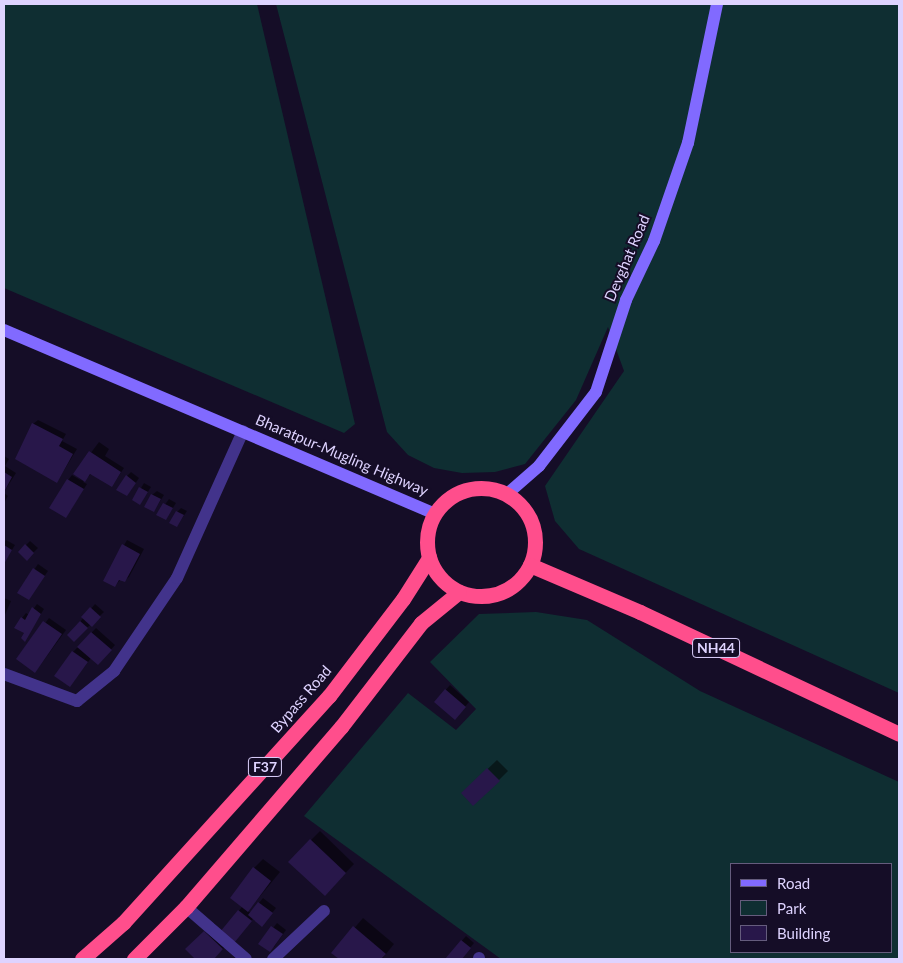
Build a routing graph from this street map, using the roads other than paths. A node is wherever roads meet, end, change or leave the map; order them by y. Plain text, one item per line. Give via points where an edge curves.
1 (717, 4) edge
2 (4, 330) edge
3 (243, 432) junction
4 (508, 494) junction
5 (434, 513) junction
6 (429, 558) junction
7 (530, 565) junction
8 (459, 592) junction
9 (4, 674) edge
10 (899, 734) edge
11 (186, 907) junction
12 (324, 911) dead end
13 (82, 959) edge
14 (134, 959) edge
15 (246, 959) edge
16 (273, 959) edge

1 - 4 street, Devghat Road via 688,143 654,241 626,300 596,392 539,466
2 - 3 street, Bharatpur-Mugling Highway
3 - 5 street, Bharatpur-Mugling Highway
3 - 9 street via 177,578 114,671 77,701
4 - 5 highway via 481,487 454,494
4 - 7 highway via 523,507 533,525 535,545
5 - 6 highway, Bharatpur-Mugling Highway via 427,535
6 - 8 highway, Bharatpur-Mugling Highway via 440,579
6 - 13 highway, Bypass Road / F37 via 403,599 329,696 123,923
7 - 8 highway, Bharatpur-Mugling Highway via 513,586 487,596
7 - 10 highway, NH44 via 640,612
8 - 11 highway, F37 via 421,623 341,727
11 - 14 highway, F37
11 - 15 street
12 - 16 street

